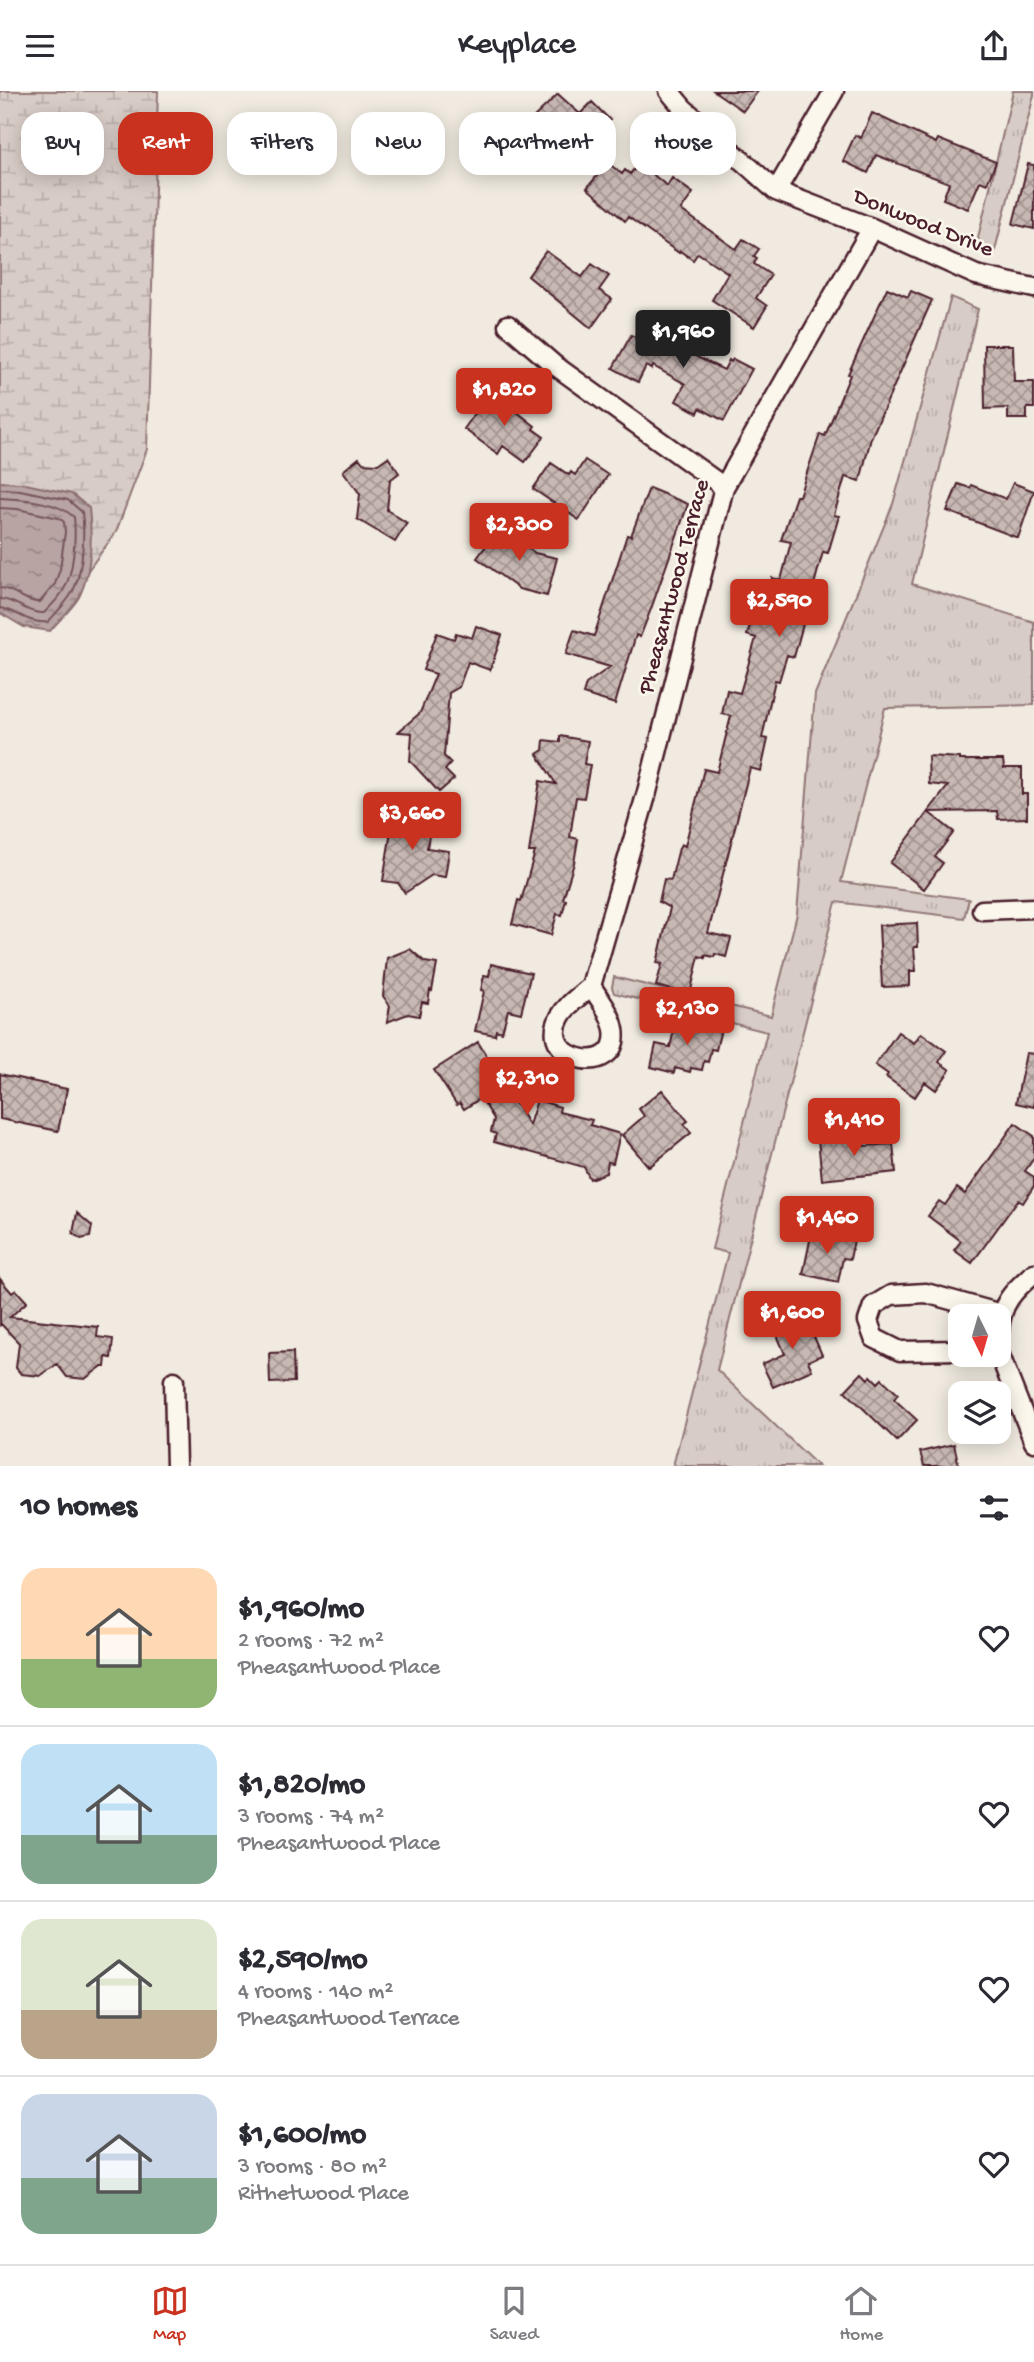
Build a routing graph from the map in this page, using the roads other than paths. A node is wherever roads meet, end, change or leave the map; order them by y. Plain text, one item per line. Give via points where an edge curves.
1 (669, 91) edge
2 (834, 91) edge
3 (776, 191) junction
4 (872, 228) junction
5 (1034, 288) edge
6 (508, 325) dead end
7 (724, 487) junction
8 (1034, 908) edge
9 (982, 910) dead end
10 (591, 986) dead end
11 (1034, 1273) edge
12 (953, 1304) edge
13 (1008, 1304) edge
14 (948, 1350) edge
15 (1005, 1367) edge
16 (174, 1381) dead end
17 (1034, 1442) edge
18 (176, 1466) edge

1 - 3 street, Donwood Drive
2 - 3 street
3 - 4 street, Donwood Drive
4 - 5 street, Donwood Drive via 976,275
4 - 7 street, Pheasantwood Terrace
6 - 7 street via 553,364
7 - 10 street, Pheasantwood Terrace via 647,792
8 - 9 street
11 - 13 street via 1015,1289
12 - 14 street via 926,1293 891,1295 873,1306 868,1321 874,1338 900,1351
15 - 17 street
16 - 18 street

